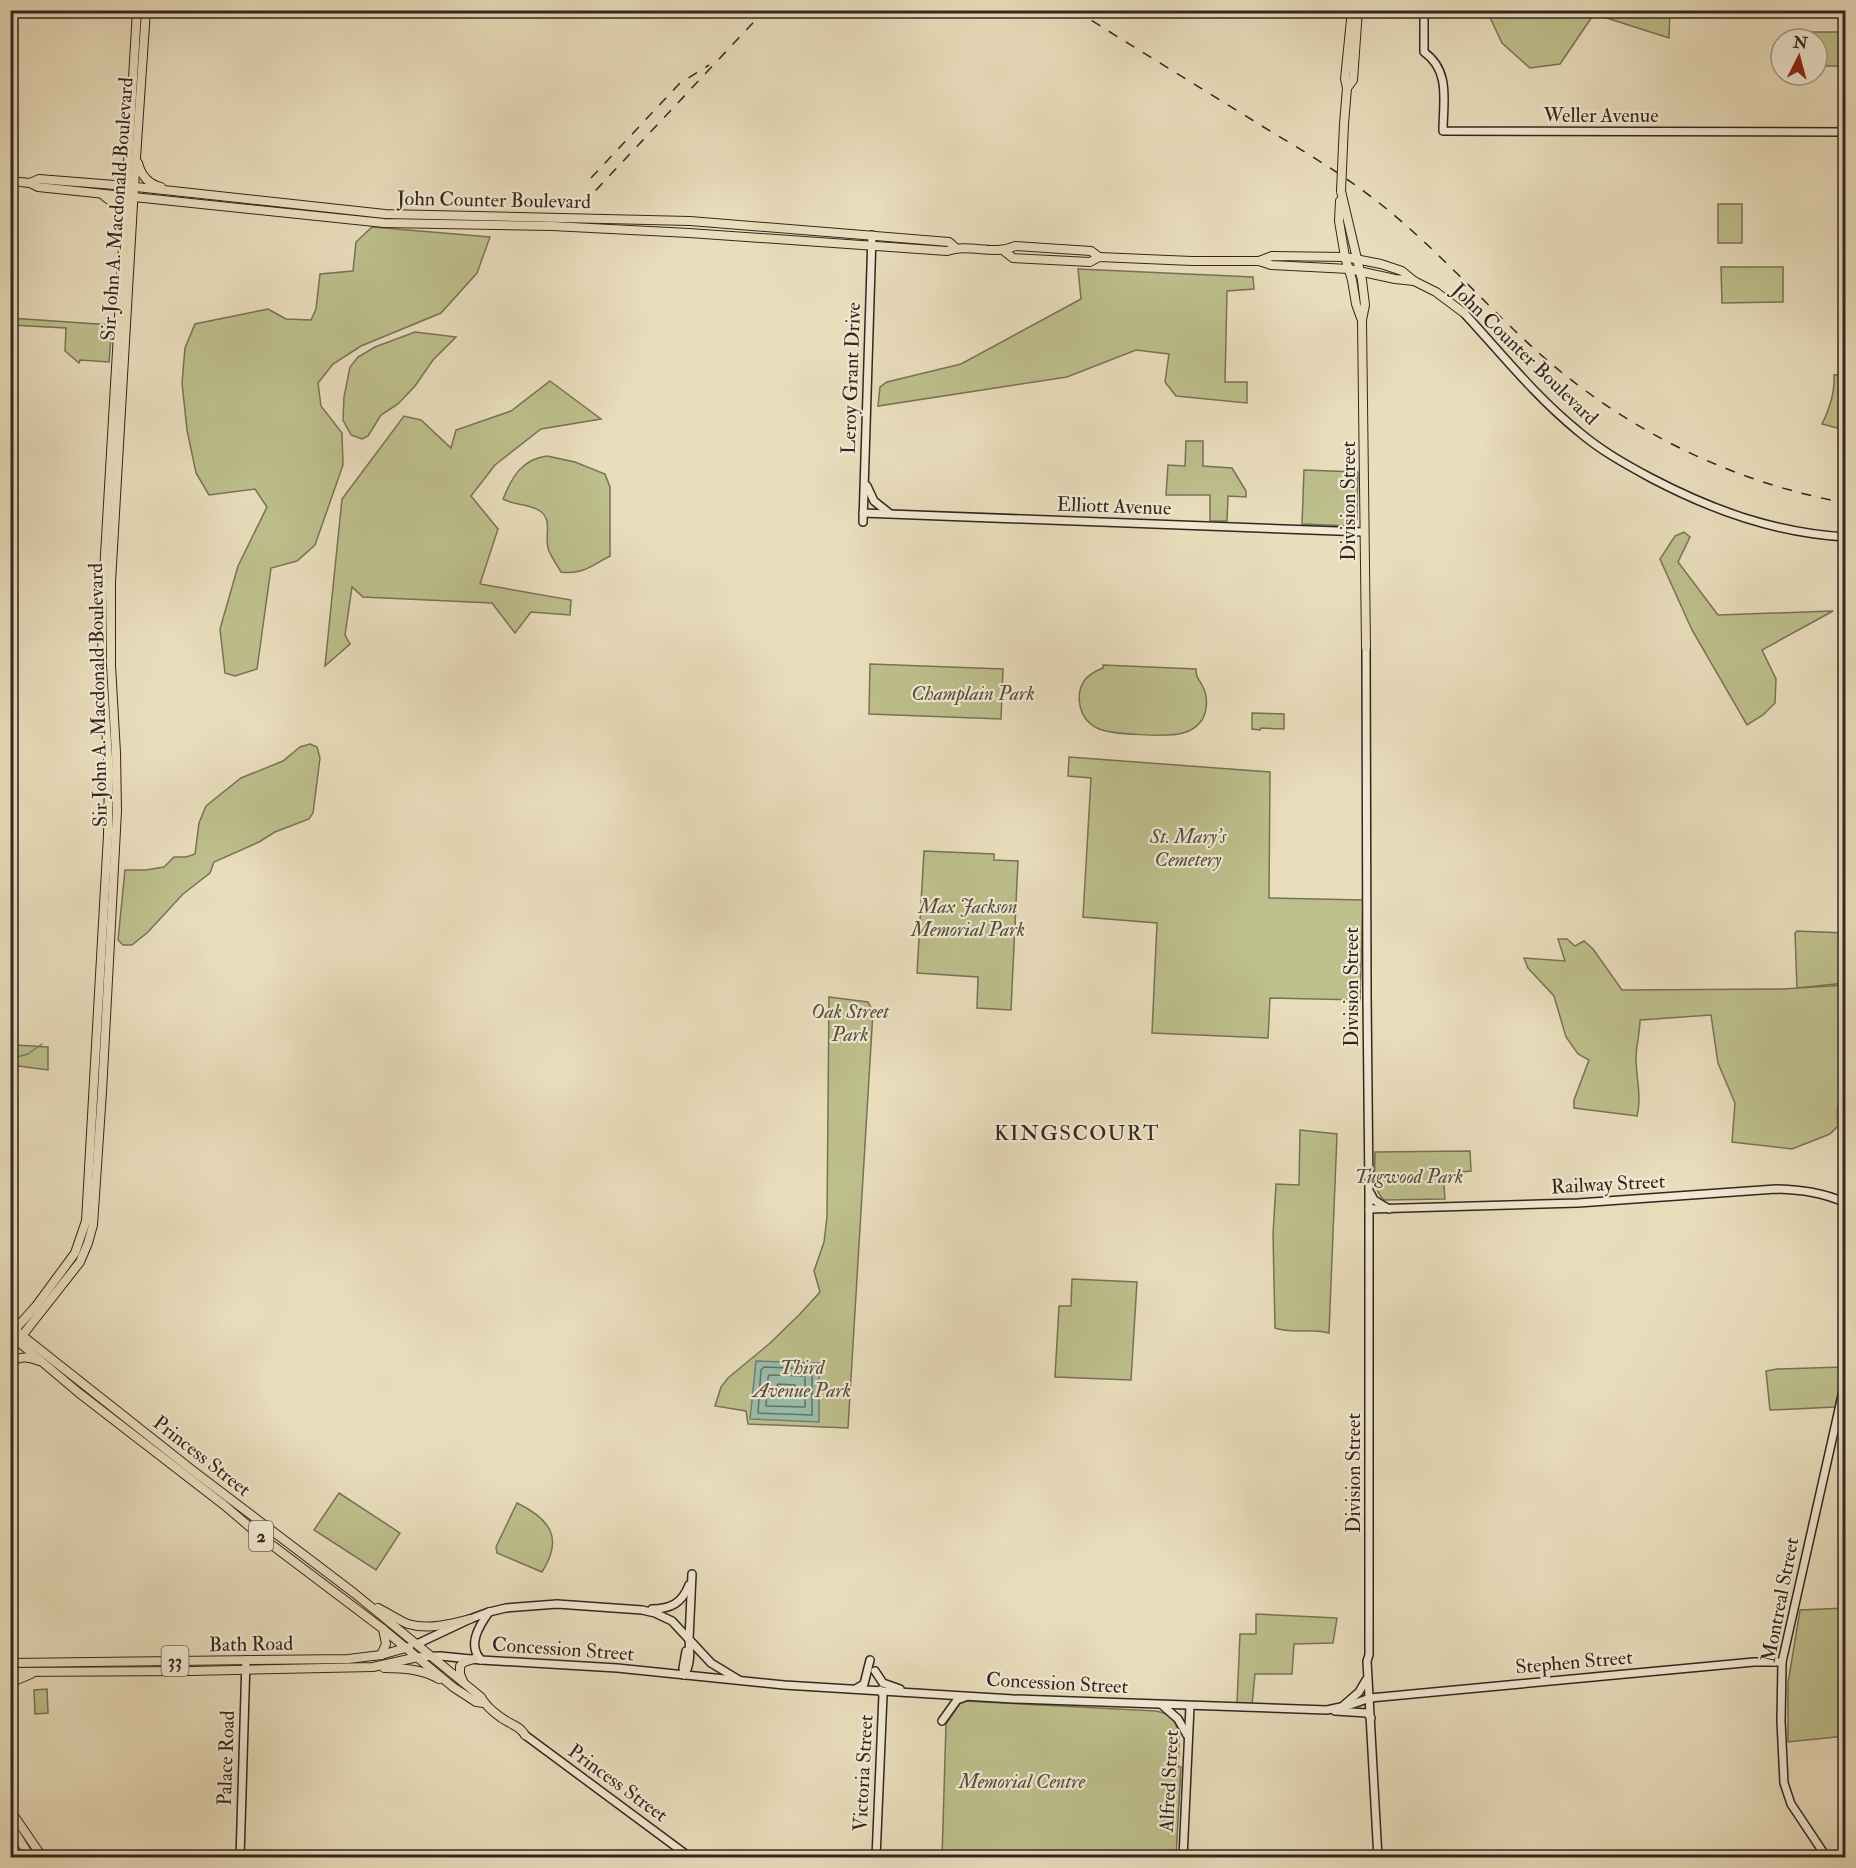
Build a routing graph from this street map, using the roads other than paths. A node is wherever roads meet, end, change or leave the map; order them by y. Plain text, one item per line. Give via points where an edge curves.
1 (137, 10) edge
2 (146, 10) edge
3 (1352, 10) edge
4 (1358, 10) edge
5 (1424, 10) edge
6 (1347, 88) junction
7 (1845, 132) edge
8 (137, 158) junction
9 (10, 181) edge
10 (30, 183) junction
11 (130, 187) junction
12 (1341, 191) junction
13 (101, 193) junction
14 (182, 193) junction
15 (130, 197) junction
16 (124, 222) junction
17 (872, 235) junction
18 (872, 247) junction
19 (957, 248) junction
20 (1345, 257) junction
21 (1356, 259) junction
22 (1259, 261) junction
23 (1349, 269) junction
24 (1359, 271) junction
25 (1414, 281) junction
26 (1464, 313) joint
27 (1362, 320) junction
28 (865, 476) junction
29 (863, 513) junction
30 (892, 514) junction
31 (863, 522) dead end
32 (1364, 532) junction
33 (1845, 537) edge
34 (1366, 647) joint
35 (1369, 1191) junction
36 (1845, 1203) edge
37 (1369, 1209) junction
38 (1389, 1209) junction
39 (12, 1332) edge
40 (21, 1338) junction
41 (10, 1354) edge
42 (43, 1362) junction
43 (10, 1363) edge
44 (1845, 1377) edge
45 (354, 1593) junction
46 (642, 1610) junction
47 (489, 1612) junction
48 (690, 1614) junction
49 (470, 1619) junction
50 (383, 1629) junction
51 (689, 1639) junction
52 (417, 1644) junction
53 (406, 1648) junction
54 (381, 1655) junction
55 (1369, 1655) junction
56 (432, 1656) junction
57 (418, 1657) junction
58 (705, 1658) junction
59 (246, 1660) junction
60 (478, 1660) junction
61 (870, 1660) dead end
62 (1782, 1662) junction
63 (10, 1663) edge
64 (373, 1667) junction
65 (246, 1670) junction
66 (37, 1671) junction
67 (875, 1671) dead end
68 (10, 1672) edge
69 (684, 1675) junction
70 (1367, 1678) junction
71 (741, 1681) junction
72 (463, 1682) junction
73 (10, 1683) edge
74 (453, 1687) junction
75 (855, 1689) junction
76 (880, 1690) junction
77 (908, 1691) junction
78 (969, 1696) junction
79 (1370, 1698) junction
80 (484, 1703) junction
81 (1162, 1705) junction
82 (1190, 1706) junction
83 (1342, 1707) junction
84 (1327, 1710) junction
85 (1371, 1718) junction
86 (942, 1720) dead end
87 (525, 1735) joint
88 (1188, 1744) junction
89 (10, 1810) edge
90 (10, 1825) edge
91 (31, 1857) edge
92 (43, 1857) edge
93 (240, 1857) edge
94 (691, 1857) edge
95 (876, 1857) edge
96 (1183, 1857) edge
97 (1378, 1857) edge
98 (1827, 1857) edge

1 - 11 main road, Sir John A. Macdonald Boulevard
2 - 8 main road, Sir John A. Macdonald Boulevard
3 - 6 main road, Division Street
4 - 6 main road, Division Street via 1353,80
5 - 7 main road, Weller Avenue via 1424,52 1442,72 1443,131
6 - 12 main road, Division Street, bridge
8 - 11 main road, Sir John A. Macdonald Boulevard
8 - 14 main road via 146,180 156,187
9 - 10 main road, John Counter Boulevard
10 - 11 main road, John Counter Boulevard via 39,179
10 - 13 main road, John Counter Boulevard
11 - 14 main road, John Counter Boulevard
11 - 15 main road, Sir John A. Macdonald Boulevard
12 - 20 main road, Division Street
12 - 21 main road, Division Street
13 - 15 main road, John Counter Boulevard
13 - 16 main road via 120,210
14 - 17 main road, John Counter Boulevard via 385,214 690,221
15 - 16 main road, Sir John A. Macdonald Boulevard
15 - 18 main road, John Counter Boulevard via 384,224 574,227
15 - 40 main road, Sir John A. Macdonald Boulevard via 111,582 117,812 95,1206 80,1262
16 - 39 main road, Sir John A. Macdonald Boulevard via 103,589 108,836 86,1221 75,1253
17 - 18 main road, Leroy Grant Drive
17 - 19 main road, John Counter Boulevard via 949,242
18 - 19 main road, John Counter Boulevard via 947,252
18 - 28 main road, Leroy Grant Drive
19 - 22 main road, John Counter Boulevard via 1004,251 1013,258 1090,262 1099,257
20 - 21 main road, John Counter Boulevard
20 - 22 main road, John Counter Boulevard via 1272,256
20 - 23 main road, Division Street
21 - 24 main road, Division Street
21 - 25 main road, John Counter Boulevard via 1402,271
22 - 23 main road
23 - 24 main road
23 - 27 main road, Division Street
24 - 25 main road
24 - 27 main road, Division Street via 1365,305
25 - 26 main road, John Counter Boulevard
26 - 33 main road, John Counter Boulevard via 1543,400 1578,432 1624,464 1742,519
27 - 32 main road, Division Street
28 - 29 main road, Leroy Grant Drive
28 - 30 main road via 871,497
29 - 30 main road, Elliott Avenue
29 - 31 main road, Leroy Grant Drive
30 - 32 main road, Elliott Avenue
32 - 34 main road, Division Street
34 - 35 main road, Division Street
35 - 37 main road, Division Street
35 - 38 main road via 1374,1200
36 - 38 main road, Railway Street via 1821,1193 1776,1189 1578,1203
37 - 38 main road, Railway Street
37 - 55 main road, Division Street
39 - 40 main road, Princess Street / 2
40 - 41 main road, Sir John A. Macdonald Boulevard
40 - 42 main road, Princess Street / 2
40 - 45 main road, Princess Street / 2
42 - 43 main road via 26,1356
42 - 50 main road, Princess Street / 2
44 - 62 main road, Montreal Street
45 - 49 main road via 408,1624 442,1626
45 - 52 main road, Princess Street / 2
46 - 47 main road, Concession Street via 557,1604
46 - 48 main road via 676,1604 686,1593 692,1574
46 - 51 main road, Concession Street via 666,1617
47 - 49 main road, Concession Street
47 - 60 main road via 476,1634
48 - 51 main road
48 - 58 main road via 695,1638
49 - 52 main road, Concession Street
50 - 53 main road, Princess Street / 2
50 - 54 main road via 386,1644
51 - 58 main road, Concession Street
51 - 69 main road
52 - 53 main road, Bath Road / 33
52 - 56 main road, Princess Street / 2
53 - 54 main road, Bath Road / 33
53 - 57 main road, Princess Street / 2
54 - 59 main road, Bath Road / 33
55 - 70 main road, Division Street
55 - 79 main road, Division Street
56 - 57 main road, Concession Street / 33
56 - 60 main road, Concession Street
56 - 72 main road, Princess Street / 2
57 - 64 main road, Bath Road / 33
57 - 74 main road, Princess Street / 2
58 - 71 main road, Concession Street
59 - 63 main road, Bath Road / 33
59 - 65 main road, Palace Road
60 - 69 main road, Concession Street
60 - 72 main road via 460,1666
61 - 75 main road via 864,1684
62 - 79 main road, Stephen Street
62 - 98 main road, Montreal Street via 1784,1782 1791,1804
64 - 65 main road, Bath Road / 33
64 - 74 main road via 427,1673
65 - 66 main road, Bath Road / 33
65 - 93 main road, Palace Road
66 - 68 main road, Bath Road / 33
66 - 73 main road
67 - 77 main road via 884,1683
69 - 71 main road, Concession Street
70 - 79 main road, Division Street
70 - 83 main road via 1359,1692
71 - 75 main road, Concession Street
72 - 80 main road, Princess Street / 2
74 - 80 main road, Princess Street / 2
75 - 76 main road, Concession Street
76 - 77 main road, Concession Street
76 - 95 main road, Victoria Street via 883,1695
77 - 78 main road, Concession Street
78 - 81 main road, Concession Street
78 - 86 main road via 957,1700
79 - 83 main road, Concession Street
79 - 85 main road, Division Street
80 - 87 main road, Princess Street / 2
81 - 82 main road, Concession Street
81 - 88 main road via 1181,1723
82 - 84 main road, Concession Street
82 - 88 main road, Alfred Street
83 - 84 main road, Concession Street
84 - 85 main road via 1367,1713
85 - 97 main road, Division Street
87 - 94 main road, Princess Street / 2
88 - 96 main road, Alfred Street
89 - 92 main road
90 - 91 main road

